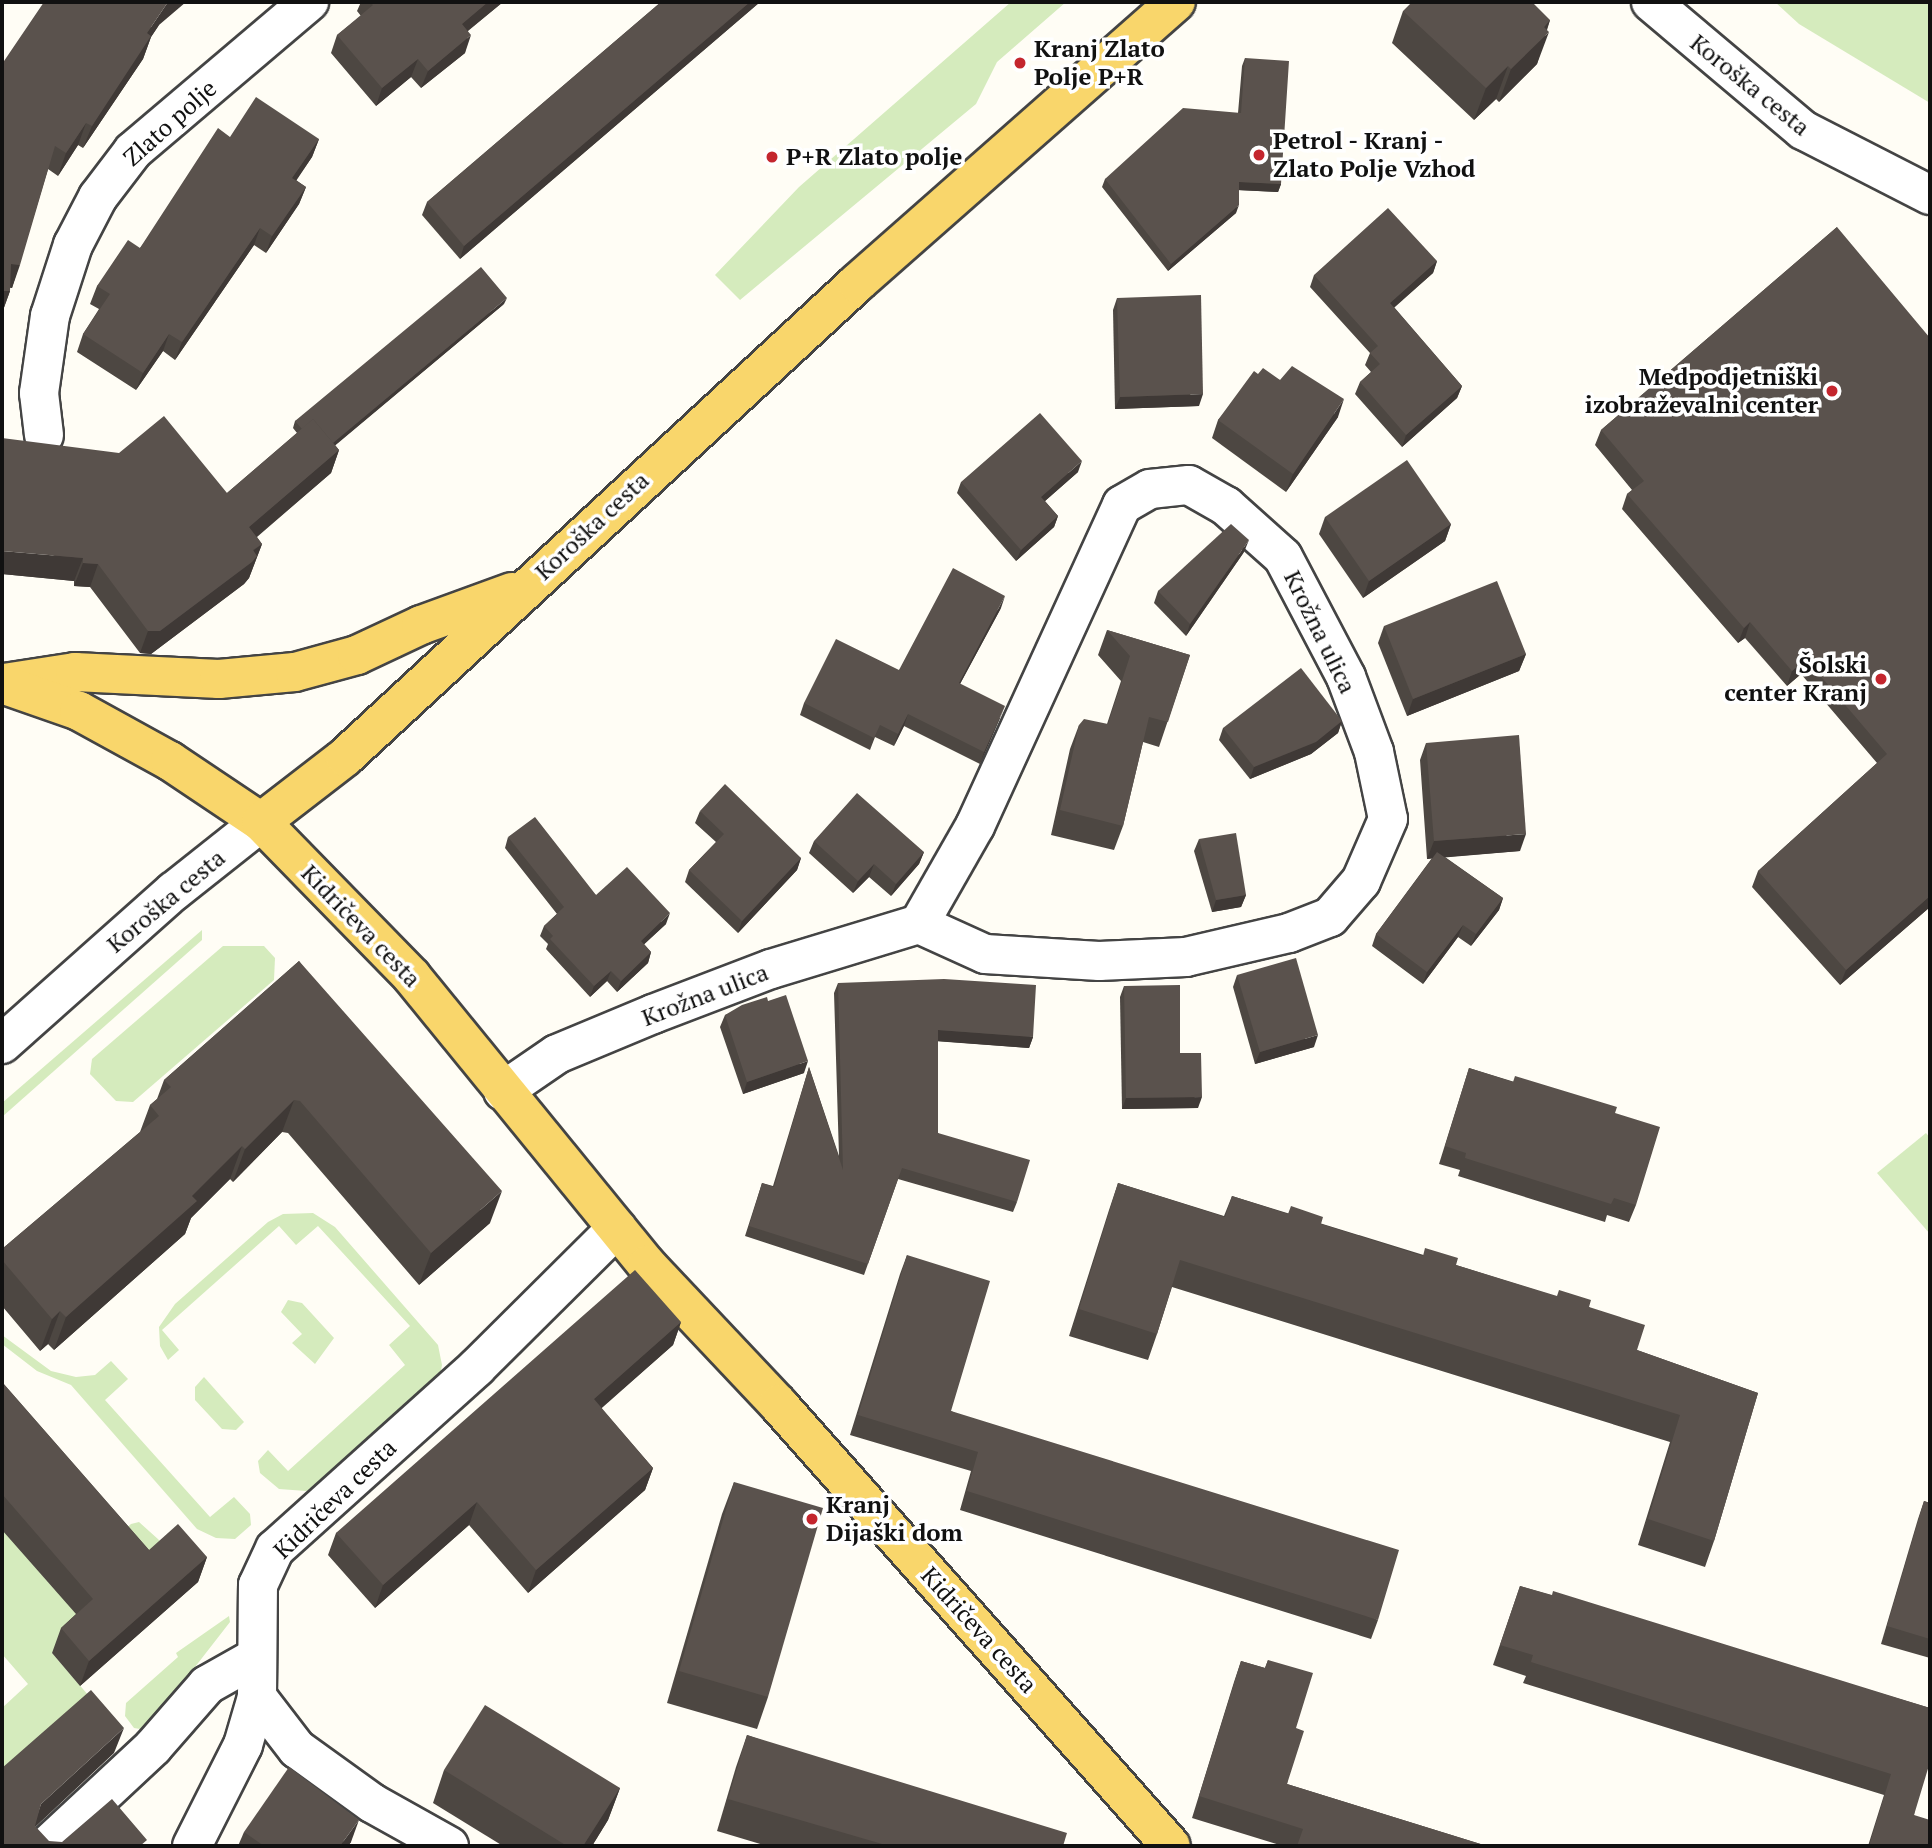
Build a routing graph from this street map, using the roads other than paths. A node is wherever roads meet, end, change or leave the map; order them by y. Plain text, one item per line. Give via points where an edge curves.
1 (309, 2) edge
2 (1176, 2) edge
3 (1651, 2) edge
4 (1930, 195) edge
5 (44, 435) dead end
6 (527, 587) junction
7 (2, 684) edge
8 (261, 822) junction
9 (919, 924) junction
10 (2, 1044) edge
11 (503, 1091) junction
12 (617, 1228) junction
13 (255, 1658) junction
14 (257, 1698) junction
15 (47, 1846) edge
16 (191, 1846) edge
17 (449, 1846) edge
18 (1171, 1846) edge

1 - 5 street, Zlato polje via 133,151 97,197 73,245 50,316 39,393
2 - 6 main road, Koroška cesta via 857,283
3 - 4 street, Koroška cesta via 1783,116 1823,144
6 - 7 main road via 421,625 358,655 296,672 219,679 75,672
6 - 8 main road, Koroška cesta via 345,757
7 - 8 main road, Kidričeva cesta via 79,711 170,761
8 - 10 street, Koroška cesta via 174,891
8 - 11 main road, Kidričeva cesta via 412,977
9 - 9 street, Krožna ulica via 985,954 1100,961 1186,957 1289,933 1330,918 1361,881 1388,820 1374,752 1346,677 1283,557 1226,506 1189,485 1150,489 1122,505 975,826
9 - 11 street, Krožna ulica via 771,969 653,1013 557,1054
11 - 12 main road, Kidričeva cesta
12 - 13 street, Kidričeva cesta via 477,1367 275,1549 258,1585
12 - 18 main road, Kidričeva cesta
13 - 14 street, Kidričeva cesta
13 - 15 street via 207,1685 153,1747
14 - 16 street, Kidričeva cesta via 243,1745
14 - 17 street via 297,1749 372,1803

